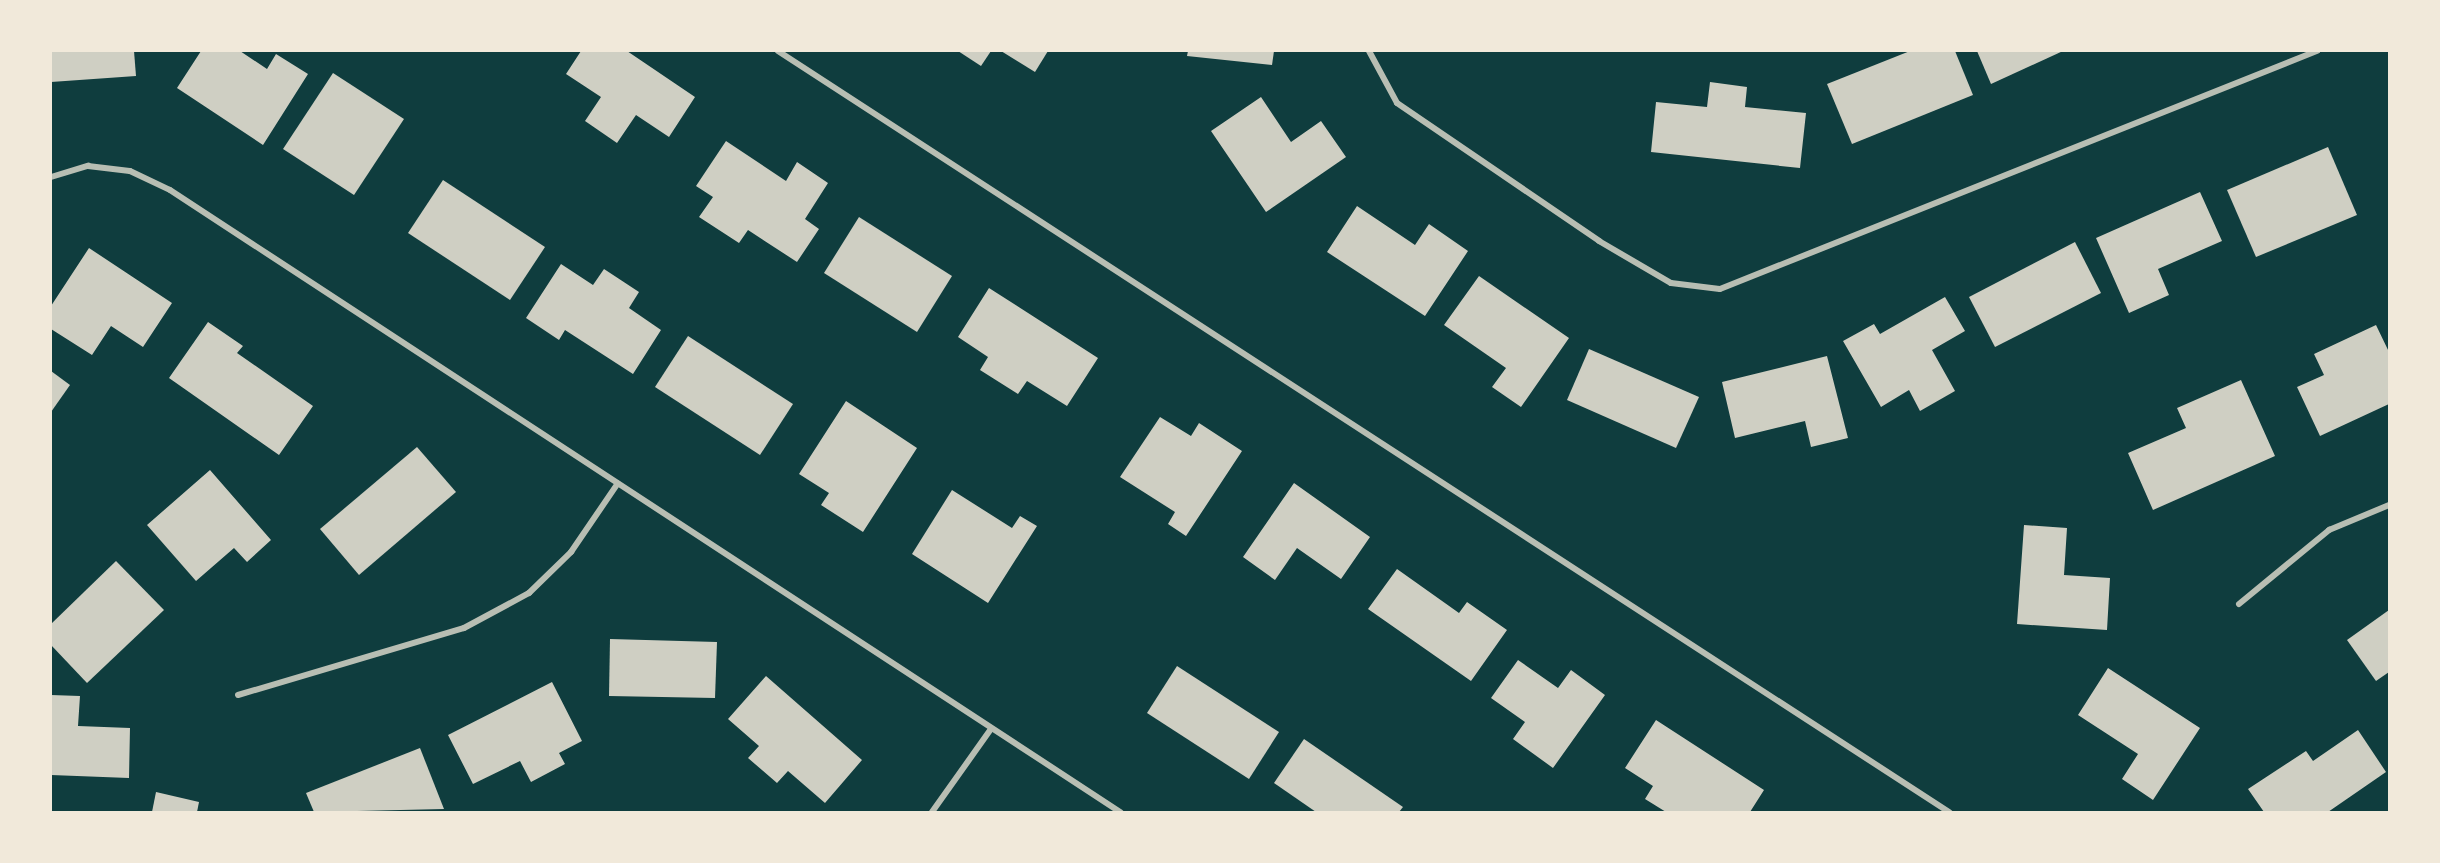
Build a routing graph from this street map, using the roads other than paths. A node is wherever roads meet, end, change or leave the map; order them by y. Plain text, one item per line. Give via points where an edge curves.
1 (778, 51) edge
2 (1369, 51) edge
3 (2317, 51) edge
4 (51, 177) edge
5 (618, 483) junction
6 (2389, 505) edge
7 (2239, 604) dead end
8 (238, 695) dead end
9 (991, 729) junction
10 (932, 812) edge
11 (1120, 812) edge
12 (1949, 812) edge

1 - 12 street
2 - 3 street via 1397,104 1653,275 1692,287 1720,289 1867,234
4 - 5 street via 88,166 130,171 170,190
5 - 8 street via 571,552 529,593 464,628
5 - 9 street
6 - 7 street via 2329,530
9 - 10 street
9 - 11 street

